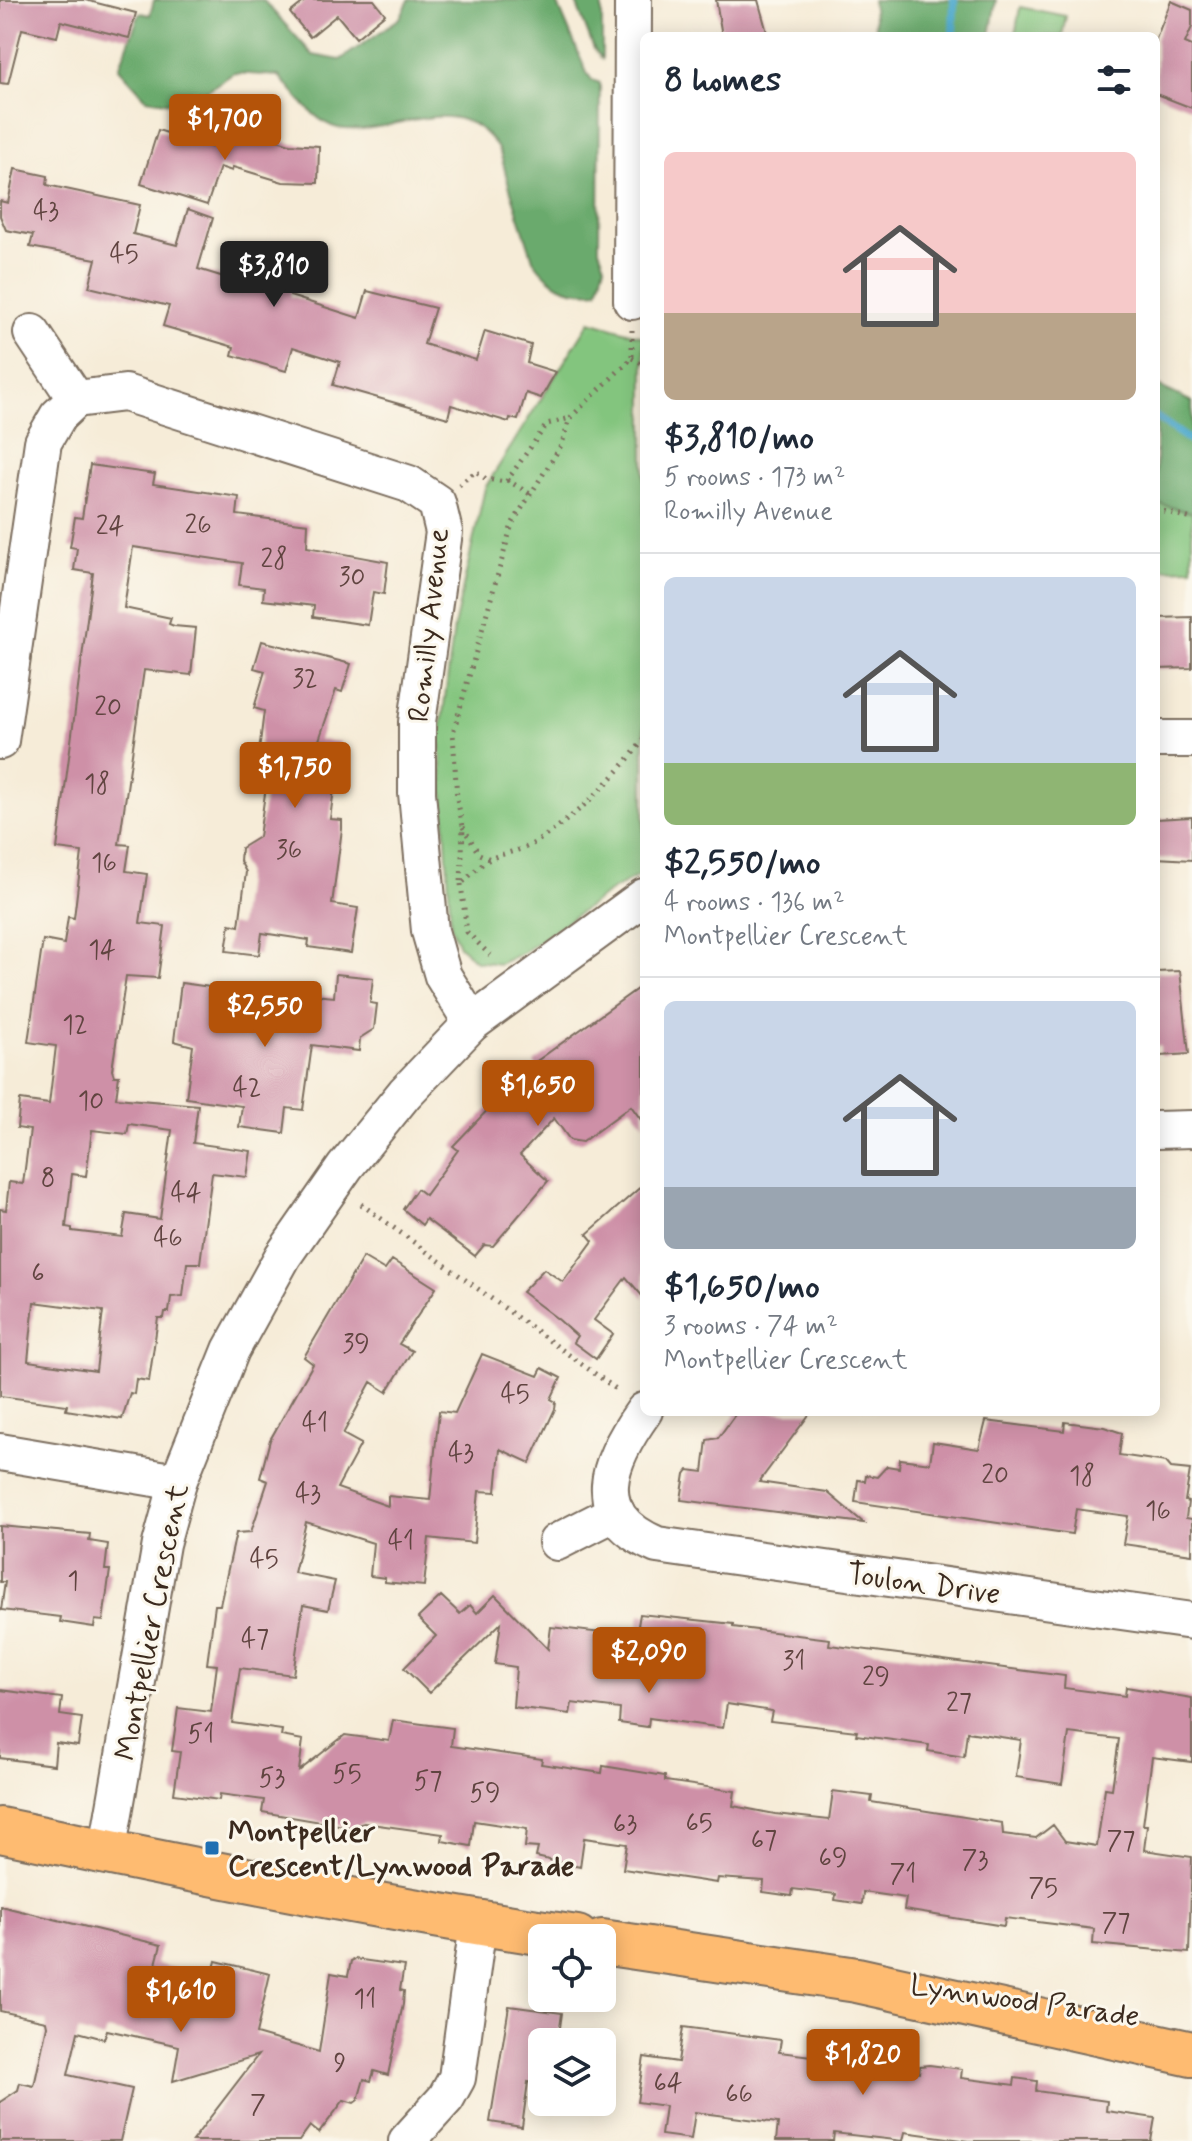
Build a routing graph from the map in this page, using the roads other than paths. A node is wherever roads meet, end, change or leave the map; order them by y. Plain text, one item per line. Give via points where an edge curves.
1 (633, 0) edge
2 (632, 301) road end
3 (32, 333) dead end
4 (76, 399) junction
5 (1160, 739) edge
6 (1192, 739) edge
7 (0, 741) edge
8 (640, 900) edge
9 (472, 1023) junction
10 (1192, 1129) edge
11 (1160, 1130) edge
12 (630, 1400) edge
13 (0, 1452) edge
14 (178, 1482) junction
15 (616, 1512) junction
16 (557, 1542) dead end
17 (1192, 1621) edge
18 (0, 1830) edge
19 (107, 1853) junction
20 (478, 1924) junction
21 (528, 1931) edge
22 (616, 1944) edge
23 (857, 1980) junction
24 (1192, 2023) edge
25 (1192, 2054) edge
26 (407, 2141) edge

1 - 2 street
3 - 4 street
4 - 7 street via 43,442
4 - 9 street, Romilly Avenue via 125,393 409,484 437,503 444,532 417,722 417,793 430,931 443,976
5 - 6 street
8 - 9 street, Montpellier Crescent
9 - 14 street, Montpellier Crescent via 379,1125 283,1256 231,1350
10 - 11 street
12 - 15 street via 610,1467 609,1492
13 - 14 street
14 - 19 street, Montpellier Crescent via 161,1544
15 - 16 street
15 - 17 street, Toulon Drive via 626,1527 657,1545
18 - 19 main road
19 - 20 main road
20 - 21 main road
20 - 26 street via 457,2078
22 - 23 main road, Lynnwood Parade
23 - 24 main road, Lynnwood Parade via 982,1989
23 - 25 main road, Lynnwood Parade

